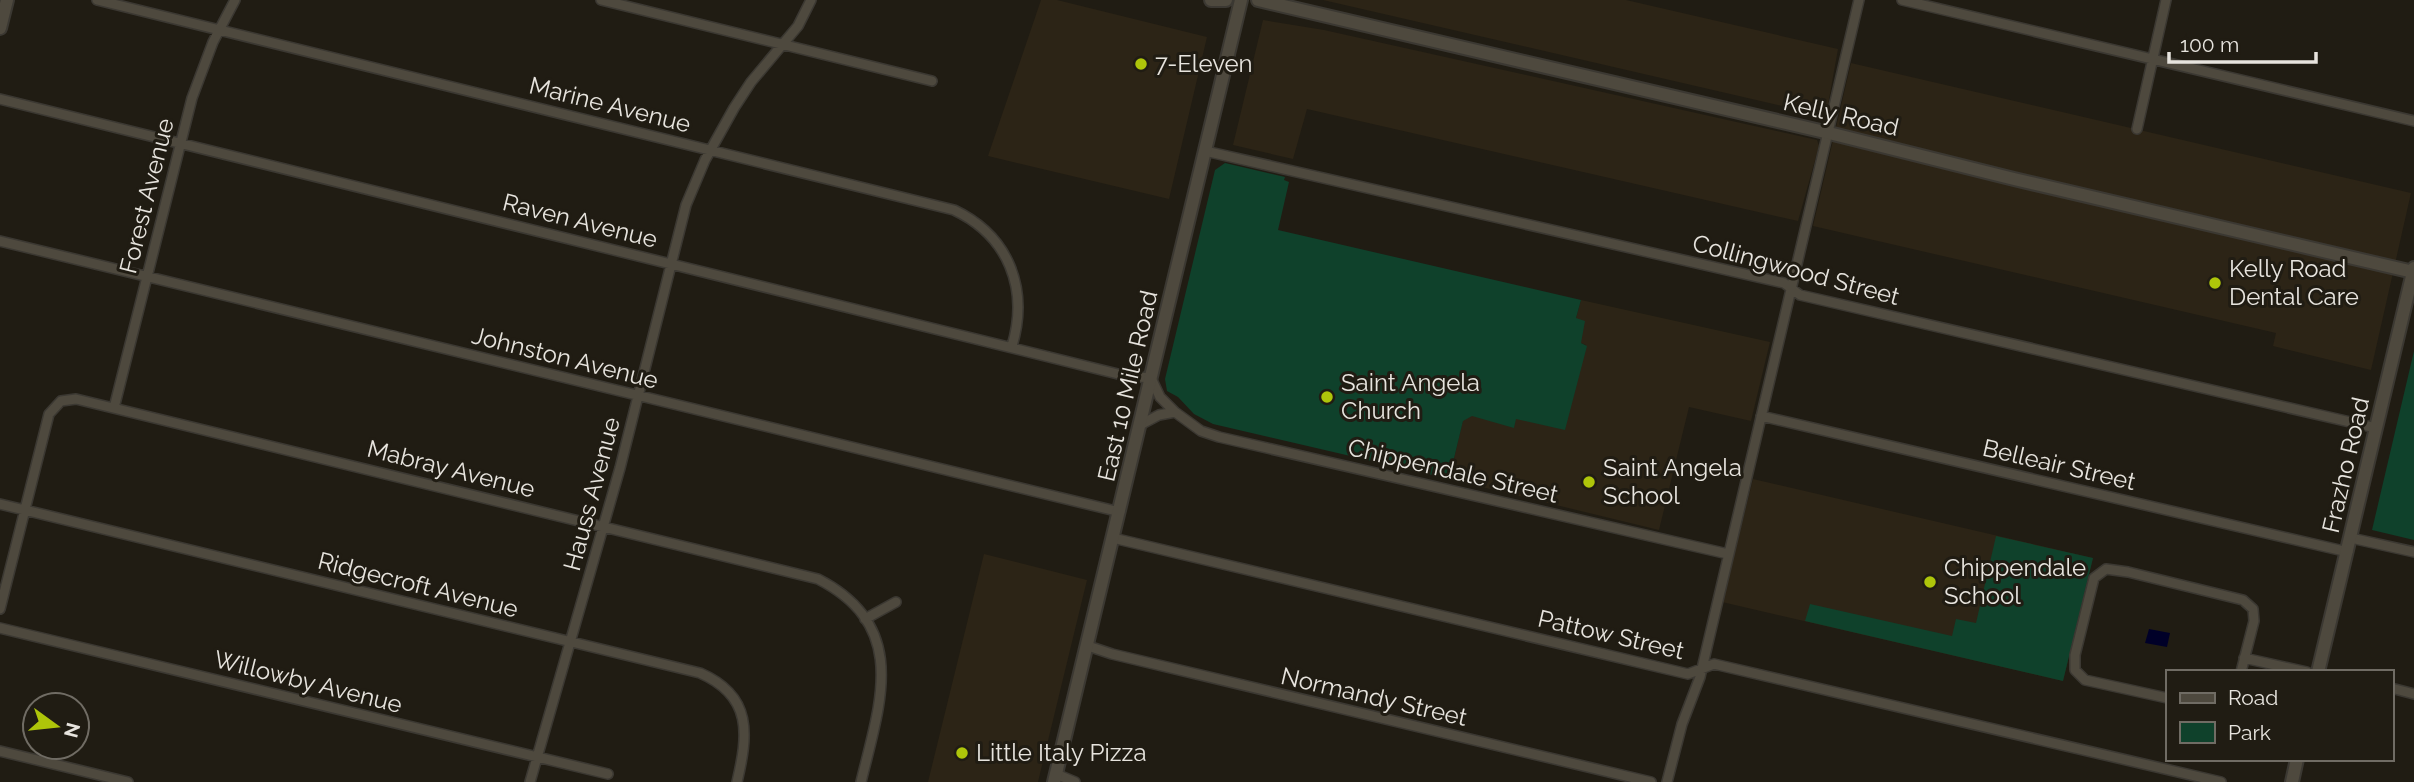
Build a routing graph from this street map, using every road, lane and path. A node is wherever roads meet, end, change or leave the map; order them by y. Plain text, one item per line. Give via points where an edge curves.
1 (7, 0) edge
2 (97, 0) edge
3 (235, 0) edge
4 (601, 0) edge
5 (811, 0) edge
6 (1211, 0) edge
7 (1226, 0) edge
8 (1241, 0) edge
9 (1258, 0) edge
10 (1859, 0) edge
11 (1902, 0) edge
12 (2166, 0) edge
13 (0, 29) edge
14 (219, 30) junction
15 (783, 44) junction
16 (2152, 59) junction
17 (932, 81) dead end
18 (0, 99) edge
19 (2414, 121) edge
20 (2137, 129) dead end
21 (1829, 133) junction
22 (179, 144) junction
23 (710, 150) junction
24 (1205, 151) junction
25 (0, 241) edge
26 (670, 263) junction
27 (2414, 270) edge
28 (146, 277) junction
29 (1792, 289) junction
30 (1012, 346) junction
31 (1150, 379) junction
32 (638, 396) junction
33 (114, 408) junction
34 (1175, 412) junction
35 (1761, 416) junction
36 (1140, 425) junction
37 (2376, 428) junction
38 (0, 504) edge
39 (24, 510) junction
40 (1120, 512) junction
41 (604, 526) junction
42 (1113, 538) junction
43 (2351, 538) junction
44 (2348, 552) junction
45 (2414, 552) edge
46 (1728, 554) junction
47 (896, 602) dead end
48 (0, 609) edge
49 (865, 619) junction
50 (0, 628) edge
51 (570, 642) junction
52 (1088, 646) junction
53 (2245, 658) junction
54 (1702, 669) junction
55 (2242, 670) edge
56 (2298, 670) edge
57 (2318, 670) edge
58 (2393, 689) edge
59 (2414, 694) edge
60 (2166, 698) edge
61 (0, 751) edge
62 (537, 757) junction
63 (2297, 761) edge
64 (608, 774) dead end
65 (1055, 778) edge
66 (128, 782) edge
67 (530, 782) edge
68 (737, 782) edge
69 (861, 782) edge
70 (1075, 782) edge
71 (1651, 782) edge
72 (1667, 782) edge
73 (2221, 782) edge
74 (2292, 782) edge

1 - 13 street
2 - 14 street, Marine Avenue
3 - 14 street, Forest Avenue
4 - 15 street
5 - 15 street, Hauss Avenue
6 - 7 street
8 - 24 street, East 10 Mile Road
9 - 21 street, Kelly Road
10 - 21 street
11 - 16 street
12 - 16 street
14 - 22 street, Forest Avenue
14 - 23 street, Marine Avenue
15 - 17 street
15 - 23 street, Hauss Avenue via 751,82
16 - 19 street
16 - 20 street
18 - 22 street, Raven Avenue
21 - 27 street, Kelly Road
21 - 29 street
22 - 26 street, Raven Avenue
22 - 28 street, Forest Avenue
23 - 26 street, Hauss Avenue
23 - 30 street, Marine Avenue via 938,205 973,220 1002,250 1015,280 1019,308
24 - 29 street, Collingwood Street via 1784,283
24 - 31 street, East 10 Mile Road
25 - 28 street, Johnston Avenue
26 - 30 street, Raven Avenue
26 - 32 street, Hauss Avenue
27 - 37 street, Frazho Road
28 - 32 street, Johnston Avenue
28 - 33 street, Forest Avenue
29 - 35 street
29 - 37 street, Collingwood Street via 1800,295
30 - 31 street, Raven Avenue
31 - 34 street, Chippendale Street
31 - 36 street, East 10 Mile Road
32 - 40 street, Johnston Avenue
32 - 41 street, Hauss Avenue
33 - 39 street, Mabray Avenue via 71,399 53,408
33 - 41 street, Mabray Avenue
34 - 36 street
34 - 46 street, Chippendale Street via 1219,437
35 - 44 street, Belleair Street
35 - 46 street
36 - 40 street, East 10 Mile Road
37 - 43 street, Frazho Road
38 - 39 street, Ridgecroft Avenue
39 - 48 street, Mabray Avenue
39 - 51 street, Ridgecroft Avenue
40 - 42 street, East 10 Mile Road
41 - 49 street, Mabray Avenue via 818,579 847,598
41 - 51 street, Hauss Avenue
42 - 52 street, East 10 Mile Road
42 - 54 street, Pattow Street via 1688,674
43 - 44 street, Frazho Road
43 - 45 street
44 - 57 street, Frazho Road
46 - 54 street
47 - 49 street
49 - 69 street, Mabray Avenue via 875,638 883,674
50 - 62 street, Willowby Avenue
51 - 62 street, Hauss Avenue
51 - 68 street, Ridgecroft Avenue via 700,673 719,683 736,702 745,727
52 - 65 street, East 10 Mile Road
52 - 71 street, Normandy Street
53 - 55 street
53 - 56 street
53 - 60 street via 2254,621 2253,609 2243,600 2106,569 2094,578 2075,670 2085,680
54 - 72 street
54 - 73 street, Pattow Street via 1714,664
58 - 59 street
61 - 66 street
62 - 64 street, Willowby Avenue
62 - 67 street, Hauss Avenue
63 - 74 street
65 - 70 street

